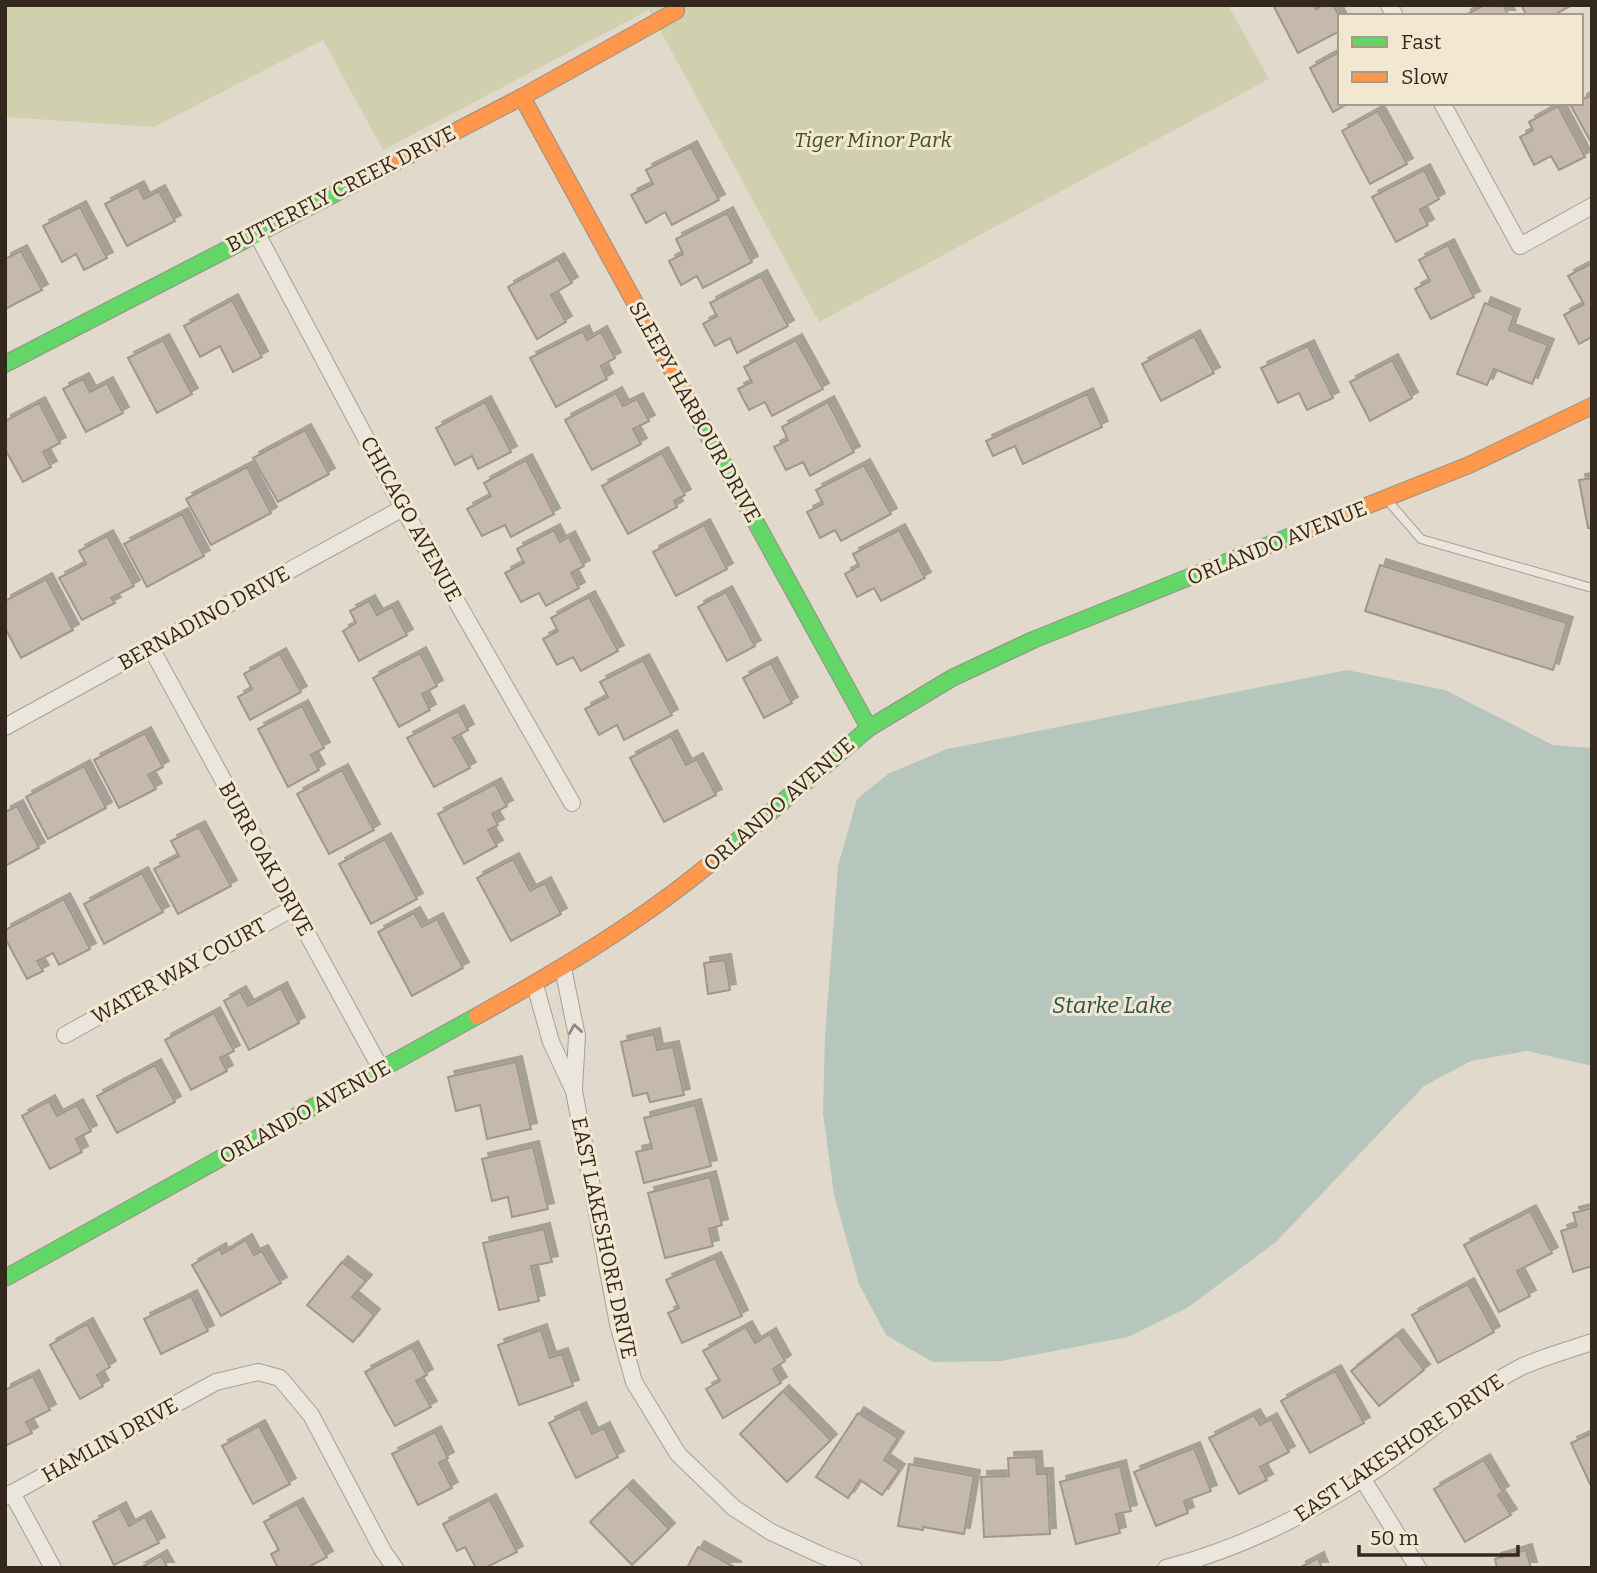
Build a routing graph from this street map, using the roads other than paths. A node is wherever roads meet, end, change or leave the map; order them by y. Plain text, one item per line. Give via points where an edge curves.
1 (676, 11) dead end
2 (522, 97) junction
3 (1443, 105) edge
4 (1592, 206) edge
5 (256, 232) junction
6 (5, 364) edge
7 (1592, 406) edge
8 (1386, 499) junction
9 (403, 508) junction
10 (1592, 588) edge
11 (151, 648) junction
12 (5, 727) edge
13 (869, 728) junction
14 (572, 803) dead end
15 (293, 908) junction
16 (563, 968) junction
17 (535, 985) junction
18 (65, 1035) dead end
19 (382, 1069) junction
20 (574, 1091) junction
21 (5, 1278) edge
22 (1592, 1342) edge
23 (1362, 1478) junction
24 (9, 1495) edge
25 (53, 1568) edge
26 (395, 1568) edge
27 (854, 1568) edge
28 (1166, 1568) edge
29 (1418, 1568) edge

1 - 2 street, BUTTERFLY CREEK DRIVE
2 - 5 street, BUTTERFLY CREEK DRIVE
2 - 13 street, SLEEPY HARBOUR DRIVE
3 - 4 street via 1520,246
5 - 6 street, BUTTERFLY CREEK DRIVE
5 - 9 street, CHICAGO AVENUE
7 - 8 street, ORLANDO AVENUE
8 - 10 lane via 1421,539
8 - 13 street, ORLANDO AVENUE via 1033,640 952,678
9 - 11 street, BERNADINO DRIVE
9 - 14 street, CHICAGO AVENUE
11 - 12 street, BERNADINO DRIVE
11 - 15 street, BURR OAK DRIVE
13 - 16 street, ORLANDO AVENUE via 699,873
15 - 18 street, WATER WAY COURT
15 - 19 street, BURR OAK DRIVE
16 - 17 street, ORLANDO AVENUE
20 -> 16 street, EAST LAKESHORE DRIVE via 577,1036
17 - 19 street, ORLANDO AVENUE
17 - 20 street, EAST LAKESHORE DRIVE via 551,1042
19 - 21 street, ORLANDO AVENUE
20 - 27 street, EAST LAKESHORE DRIVE via 618,1324 634,1381 678,1454 734,1508 771,1532
22 - 23 street, EAST LAKESHORE DRIVE via 1522,1367 1463,1403
23 - 28 street, EAST LAKESHORE DRIVE via 1291,1521
23 - 29 street
24 - 25 street
24 - 26 street, HAMLIN DRIVE via 216,1382 258,1372 280,1378 311,1415

